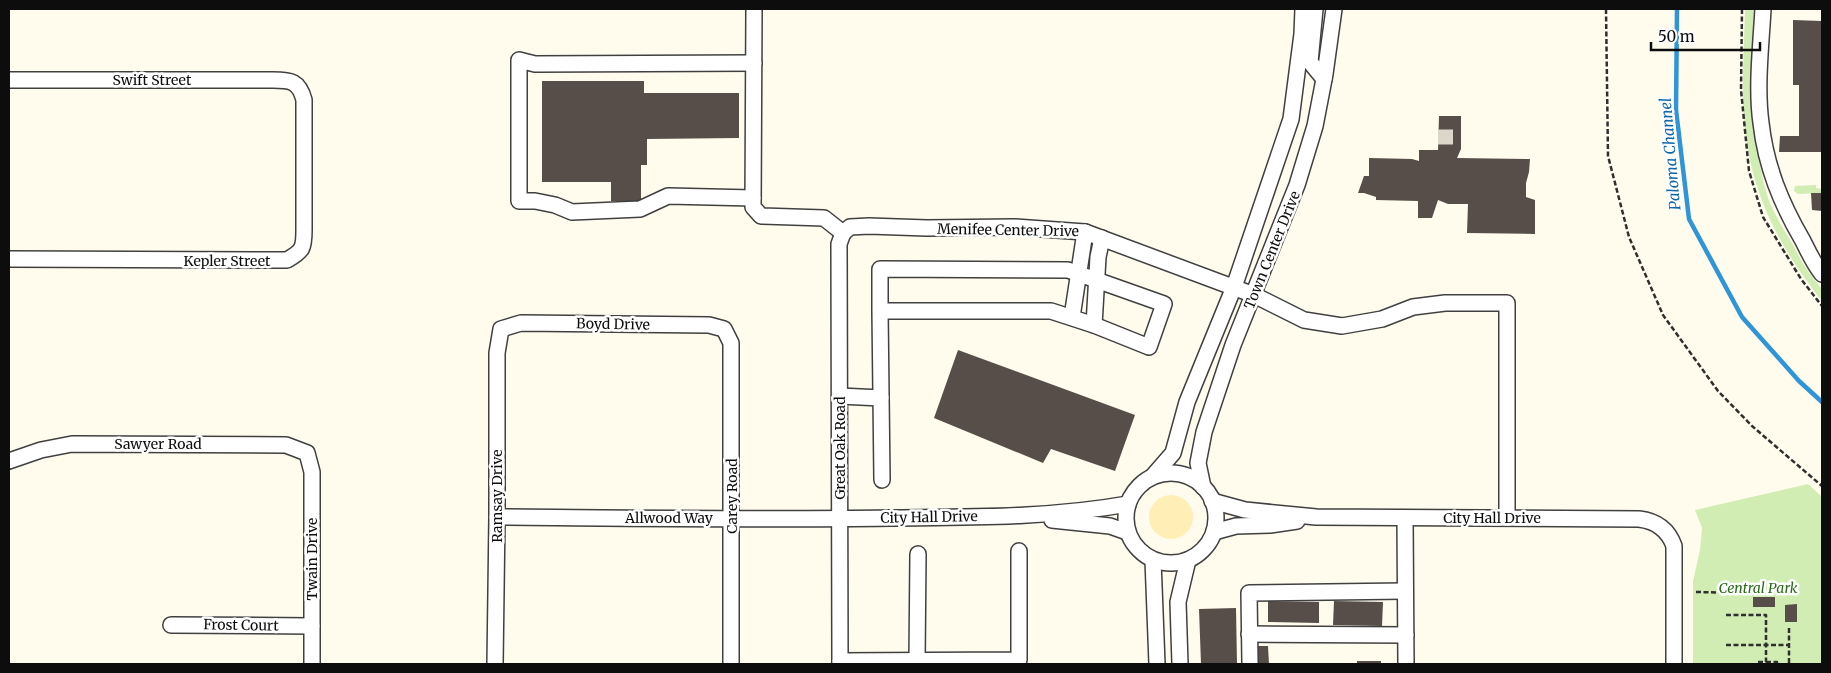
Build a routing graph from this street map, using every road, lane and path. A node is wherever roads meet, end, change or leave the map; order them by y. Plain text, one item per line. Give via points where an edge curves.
1 (754, 9) edge
2 (1303, 9) edge
3 (1315, 9) edge
4 (1334, 9) edge
5 (1606, 9) edge
6 (1763, 9) edge
7 (754, 63) junction
8 (1324, 79) junction
9 (9, 80) edge
10 (295, 83) joint
11 (753, 198) junction
12 (1085, 232) junction
13 (843, 233) junction
14 (1102, 238) junction
15 (9, 259) edge
16 (1078, 273) junction
17 (1822, 274) edge
18 (1096, 280) junction
19 (1234, 287) junction
20 (1254, 295) junction
21 (880, 311) junction
22 (1072, 317) junction
23 (1094, 325) junction
24 (501, 329) joint
25 (724, 329) joint
26 (840, 396) junction
27 (881, 398) junction
28 (307, 453) joint
29 (9, 461) edge
30 (1153, 476) junction
31 (882, 480) dead end
32 (1822, 486) edge
33 (1203, 487) junction
34 (1212, 501) junction
35 (1128, 504) junction
36 (1018, 516) junction
37 (498, 517) junction
38 (1316, 517) junction
39 (1405, 518) junction
40 (1508, 518) junction
41 (732, 519) junction
42 (840, 519) junction
43 (1127, 532) junction
44 (1214, 532) junction
45 (1019, 551) dead end
46 (918, 554) dead end
47 (1153, 560) junction
48 (1188, 560) junction
49 (1405, 591) junction
50 (1696, 592) dead end
51 (1746, 593) dead end
52 (1726, 615) dead end
53 (171, 624) dead end
54 (312, 626) junction
55 (1789, 628) dead end
56 (1249, 634) junction
57 (1406, 635) junction
58 (1726, 645) dead end
59 (1766, 645) junction
60 (1789, 645) junction
61 (917, 661) junction
62 (1766, 662) junction
63 (840, 663) edge
64 (984, 663) edge
65 (312, 664) edge
66 (495, 664) edge
67 (731, 664) edge
68 (1157, 664) edge
69 (1180, 664) edge
70 (1250, 664) edge
71 (1406, 664) edge
72 (1674, 664) edge
73 (1758, 664) edge
74 (1777, 664) edge
75 (1789, 664) edge

1 - 7 street
2 - 19 street, Town Center Drive via 1291,119
3 - 8 street via 1310,62
4 - 8 street, Town Center Drive
5 - 32 path via 1608,156 1629,237 1664,315 1718,390 1752,426
6 - 17 street via 1760,122 1768,164 1793,224
7 - 11 street
7 - 11 street via 535,64 519,60 519,201 555,205 572,212 640,210 668,196
8 - 20 street, Town Center Drive via 1315,126 1298,184
9 - 10 street, Swift Street via 272,80
10 - 15 street, Kepler Street via 304,100 304,244 298,254 287,260 270,261
11 - 13 street via 753,207 761,216 824,218
12 - 13 street, Menifee Center Drive via 1014,227 869,226 850,227
12 - 14 street, Menifee Center Drive
12 - 16 street
13 - 26 street, Great Oak Road via 839,244
14 - 18 street
14 - 19 street, Menifee Center Drive
16 - 18 street
16 - 21 street via 1068,270 880,269
16 - 22 street
18 - 23 street
18 - 23 street via 1164,304 1149,347
19 - 20 street, Menifee Center Drive
19 - 30 street, Town Center Drive via 1187,402 1173,453
20 - 33 street, Town Center Drive via 1204,432 1198,463
20 - 40 street, Menifee Center Drive via 1304,320 1342,326 1382,319 1413,307 1445,303 1508,303
21 - 22 street via 1051,311
21 - 27 street
22 - 23 street
24 - 25 street, Boyd Drive via 521,323 709,325
24 - 37 street, Ramsay Drive via 497,353
25 - 41 street, Carey Road via 731,343
26 - 27 street
26 - 42 street, Great Oak Road
27 - 31 street
28 - 29 street, Sawyer Road via 286,445 72,444
28 - 54 street, Twain Drive via 312,472
30 - 33 street, Town Center Drive via 1180,474
30 - 35 street, Town Center Drive via 1140,485
33 - 34 street, Town Center Drive
34 - 38 street, City Hall Drive via 1246,510
34 - 44 street, Town Center Drive via 1216,513
35 - 36 street, City Hall Drive
35 - 43 street
36 - 42 street, City Hall Drive
36 - 43 street, City Hall Drive via 1110,526
37 - 41 street, Allwood Way
37 - 66 street, Ramsay Drive
38 - 39 street, City Hall Drive
38 - 44 street, City Hall Drive via 1270,525 1236,526
39 - 40 street, City Hall Drive
39 - 49 street
40 - 72 street, City Hall Drive via 1639,519 1648,520 1665,530 1674,546
41 - 42 street, Allwood Way
41 - 67 street, Carey Road
42 - 63 street, Great Oak Road
43 - 47 street via 1137,549
44 - 48 street via 1204,549
45 - 64 street via 1019,660
46 - 61 street
47 - 48 street via 1167,564
47 - 68 street
48 - 69 street via 1178,602
49 - 56 street via 1248,593
49 - 57 street
50 - 51 path
52 - 59 path via 1766,615
53 - 54 street, Frost Court
54 - 65 street, Twain Drive
55 - 60 path
56 - 57 street
56 - 70 street
57 - 71 street
58 - 59 path
59 - 60 path
59 - 62 path
60 - 75 path
61 - 63 street
61 - 64 street
62 - 73 path
62 - 74 path

